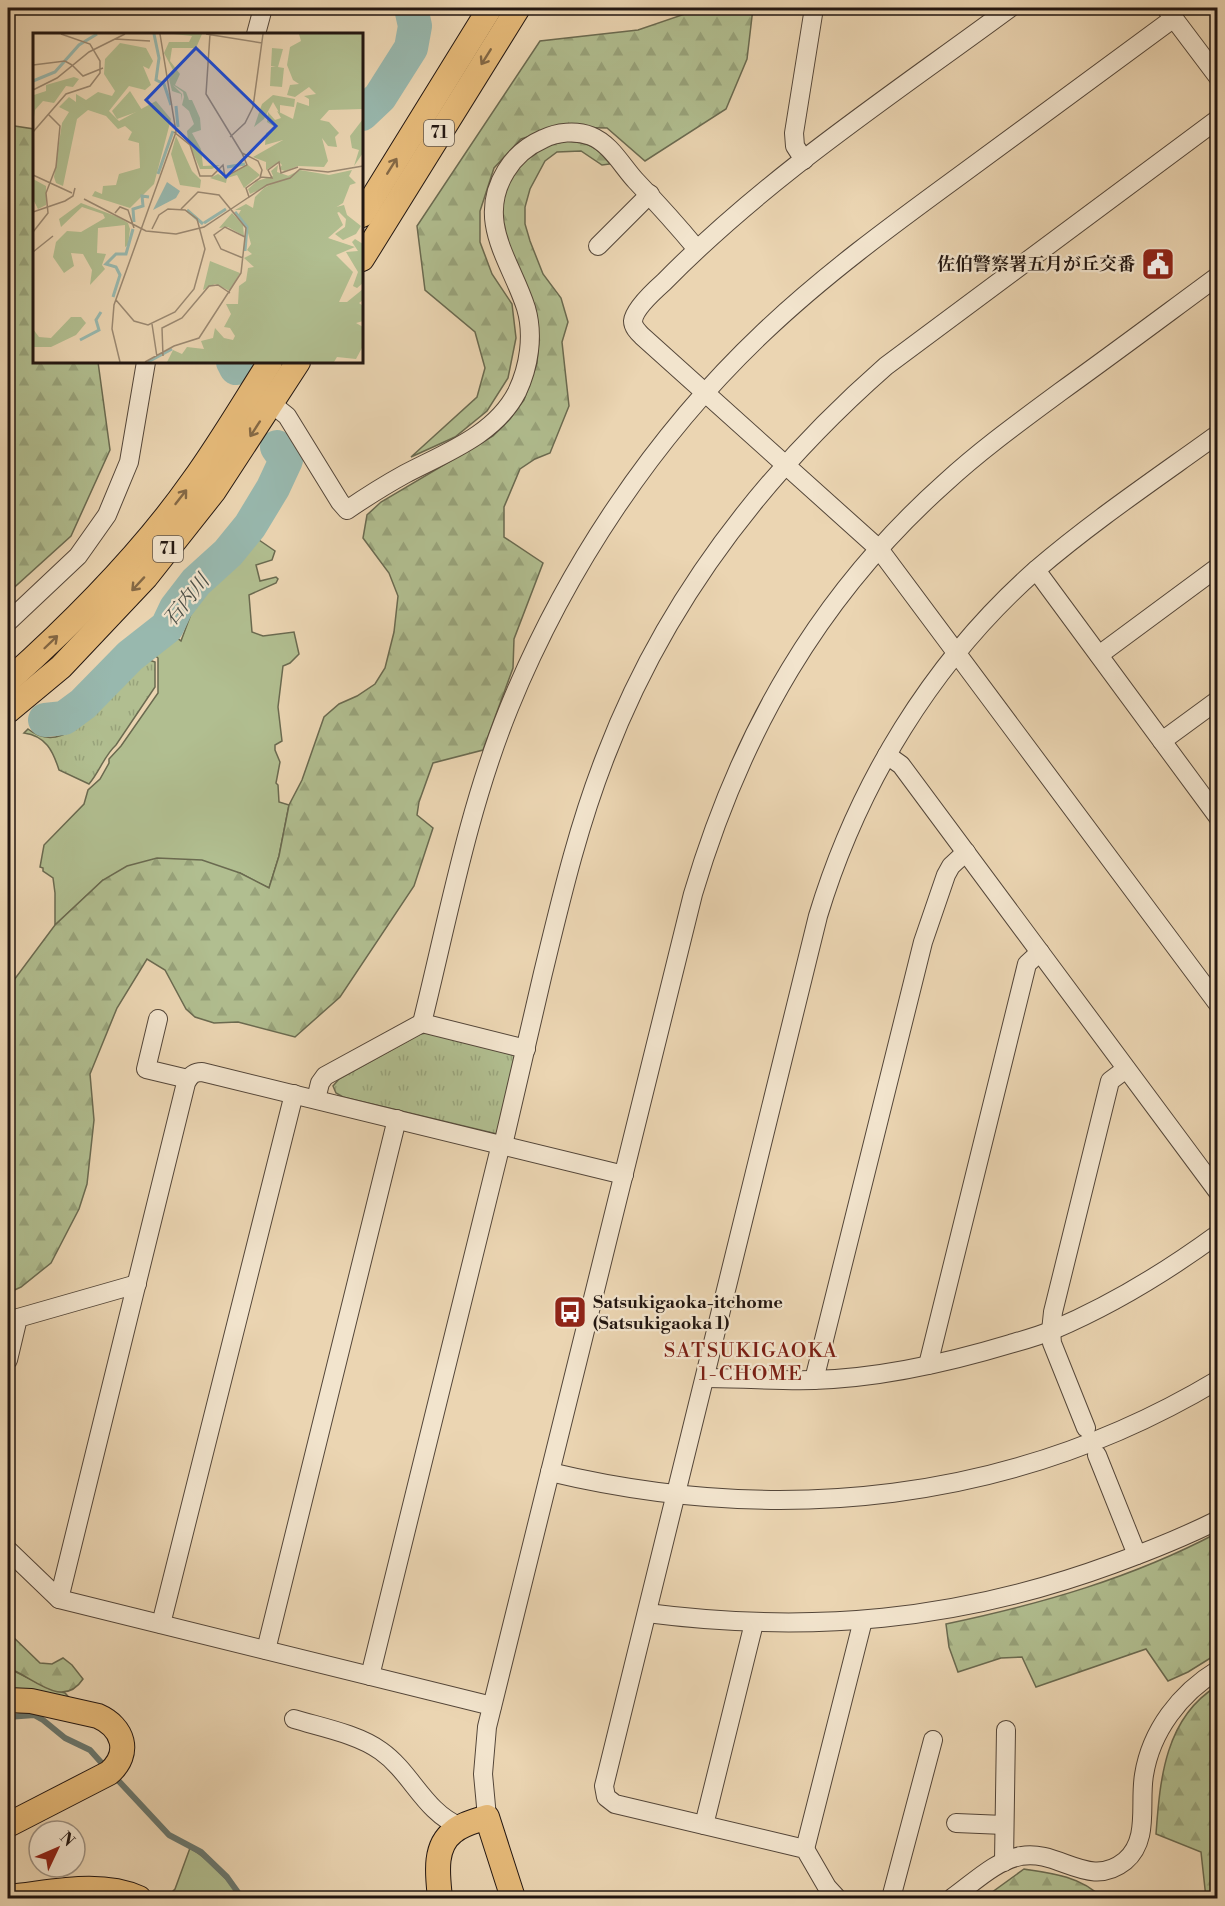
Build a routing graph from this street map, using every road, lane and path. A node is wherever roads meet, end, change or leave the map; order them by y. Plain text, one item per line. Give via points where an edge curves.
1 (263, 8) edge
2 (490, 8) edge
3 (518, 8) edge
4 (830, 8) edge
5 (1010, 8) edge
6 (1170, 13) edge
7 (813, 14) edge
8 (256, 33) edge
9 (1218, 77) edge
10 (1218, 119) edge
11 (804, 160) junction
12 (650, 194) junction
13 (363, 213) edge
14 (598, 246) dead end
15 (696, 248) junction
16 (363, 257) edge
17 (1218, 276) edge
18 (146, 363) edge
19 (269, 363) edge
20 (297, 363) edge
21 (706, 393) junction
22 (272, 404) junction
23 (1218, 434) edge
24 (785, 464) junction
25 (879, 549) junction
26 (1218, 567) edge
27 (1036, 570) junction
28 (8, 622) edge
29 (957, 652) junction
30 (1099, 655) junction
31 (8, 681) edge
32 (1218, 700) edge
33 (8, 711) edge
34 (1162, 741) junction
35 (887, 755) junction
36 (1218, 817) edge
37 (966, 852) junction
38 (1040, 952) junction
39 (1218, 1004) edge
40 (158, 1019) dead end
41 (422, 1023) junction
42 (526, 1049) junction
43 (1126, 1069) junction
44 (188, 1079) junction
45 (294, 1094) junction
46 (316, 1099) junction
47 (397, 1119) junction
48 (502, 1145) junction
49 (624, 1175) junction
50 (1218, 1192) edge
51 (1218, 1234) edge
52 (137, 1284) junction
53 (1051, 1331) junction
54 (8, 1360) edge
55 (928, 1365) junction
56 (705, 1378) junction
57 (814, 1380) junction
58 (1218, 1380) edge
59 (1086, 1428) dead end
60 (1097, 1455) dead end
61 (550, 1472) junction
62 (675, 1495) junction
63 (1218, 1520) edge
64 (8, 1550) edge
65 (1137, 1555) junction
66 (59, 1599) junction
67 (648, 1613) junction
68 (863, 1620) junction
69 (754, 1623) junction
70 (161, 1624) junction
71 (266, 1650) junction
72 (1218, 1670) edge
73 (370, 1676) junction
74 (8, 1700) edge
75 (492, 1706) junction
76 (294, 1719) dead end
77 (1006, 1730) dead end
78 (933, 1740) dead end
79 (487, 1817) junction
80 (956, 1823) dead end
81 (704, 1824) junction
82 (1004, 1824) junction
83 (8, 1825) edge
84 (461, 1827) junction
85 (805, 1849) junction
86 (1004, 1862) junction
87 (8, 1898) edge
88 (139, 1899) edge
89 (440, 1899) edge
90 (513, 1899) edge
91 (837, 1899) edge
92 (891, 1899) edge
93 (952, 1899) edge

1 - 8 street
13 -> 2 main road, 71
3 -> 16 main road, 71
4 - 7 street
5 - 11 street
6 - 9 street
6 - 21 street via 810,290 761,334
7 - 11 street via 794,133 795,146
10 - 24 street via 886,366
11 - 15 street
12 - 14 street
12 - 15 street
12 - 22 street via 602,142 580,133 554,134 526,147 512,161 493,207 500,244 529,326 528,360 516,393 487,428 347,510 287,416
15 - 21 street via 642,305 633,320 642,336
17 - 25 street via 990,444
18 - 28 street via 129,462 107,515 78,556
31 -> 19 main road, 71 via 123,570 193,481
20 - 22 main road, 71
21 - 24 street
21 - 41 street via 651,457 618,505 587,553 528,663 472,816
22 -> 33 main road, 71 via 214,491 146,577 61,667
23 - 27 street
24 - 25 street
24 - 42 street via 739,518 669,622 606,754 579,834
25 - 29 street
25 - 49 street via 836,601 784,677 724,801 693,894
26 - 30 street
27 - 29 street
27 - 30 street
29 - 35 street via 920,701
29 - 39 street
30 - 34 street
32 - 34 street
34 - 36 street
35 - 37 street via 901,765
35 - 56 street via 843,846 818,916
37 - 38 street
37 - 57 street via 946,874 923,942
38 - 43 street
38 - 55 street via 1027,964
40 - 44 street via 146,1069
41 - 42 street
41 - 46 street via 325,1076
42 - 48 street
43 - 50 street
43 - 53 street via 1110,1081
44 - 45 street via 202,1072
44 - 52 street
45 - 46 street
45 - 70 street
46 - 47 street
47 - 48 street
47 - 71 street
48 - 49 street
48 - 73 street
49 - 61 street
51 - 53 street via 1140,1287
52 - 54 street via 18,1318
52 - 66 street
53 - 55 street
53 - 59 street via 1052,1343
55 - 57 street
56 - 57 street
56 - 62 street
58 - 62 street via 1076,1448 968,1480 893,1494 831,1500 768,1501
60 - 65 street
61 - 62 street
61 - 75 street
62 - 67 street
63 - 65 street
64 - 66 street
65 - 68 street via 1048,1587 992,1601 911,1616
66 - 70 street
67 - 69 street
67 - 81 street via 604,1792 615,1804
68 - 69 street
68 - 85 street
69 - 81 street
70 - 71 street
71 - 73 street
72 - 86 street via 1188,1692 1156,1736 1143,1778 1141,1838 1124,1861 1100,1872 1036,1855
73 - 75 street
74 - 83 main road via 31,1701 105,1719 121,1737 122,1754 111,1771
75 - 79 street via 483,1761
76 - 84 street via 358,1739 382,1752 438,1814
77 - 82 street
78 - 92 street
79 - 84 main road
79 - 90 main road
80 - 82 street
81 - 85 street
82 - 86 street
84 - 89 main road via 446,1840 439,1857
85 - 91 street
86 - 93 street
87 - 88 main road via 94,1889 114,1890

